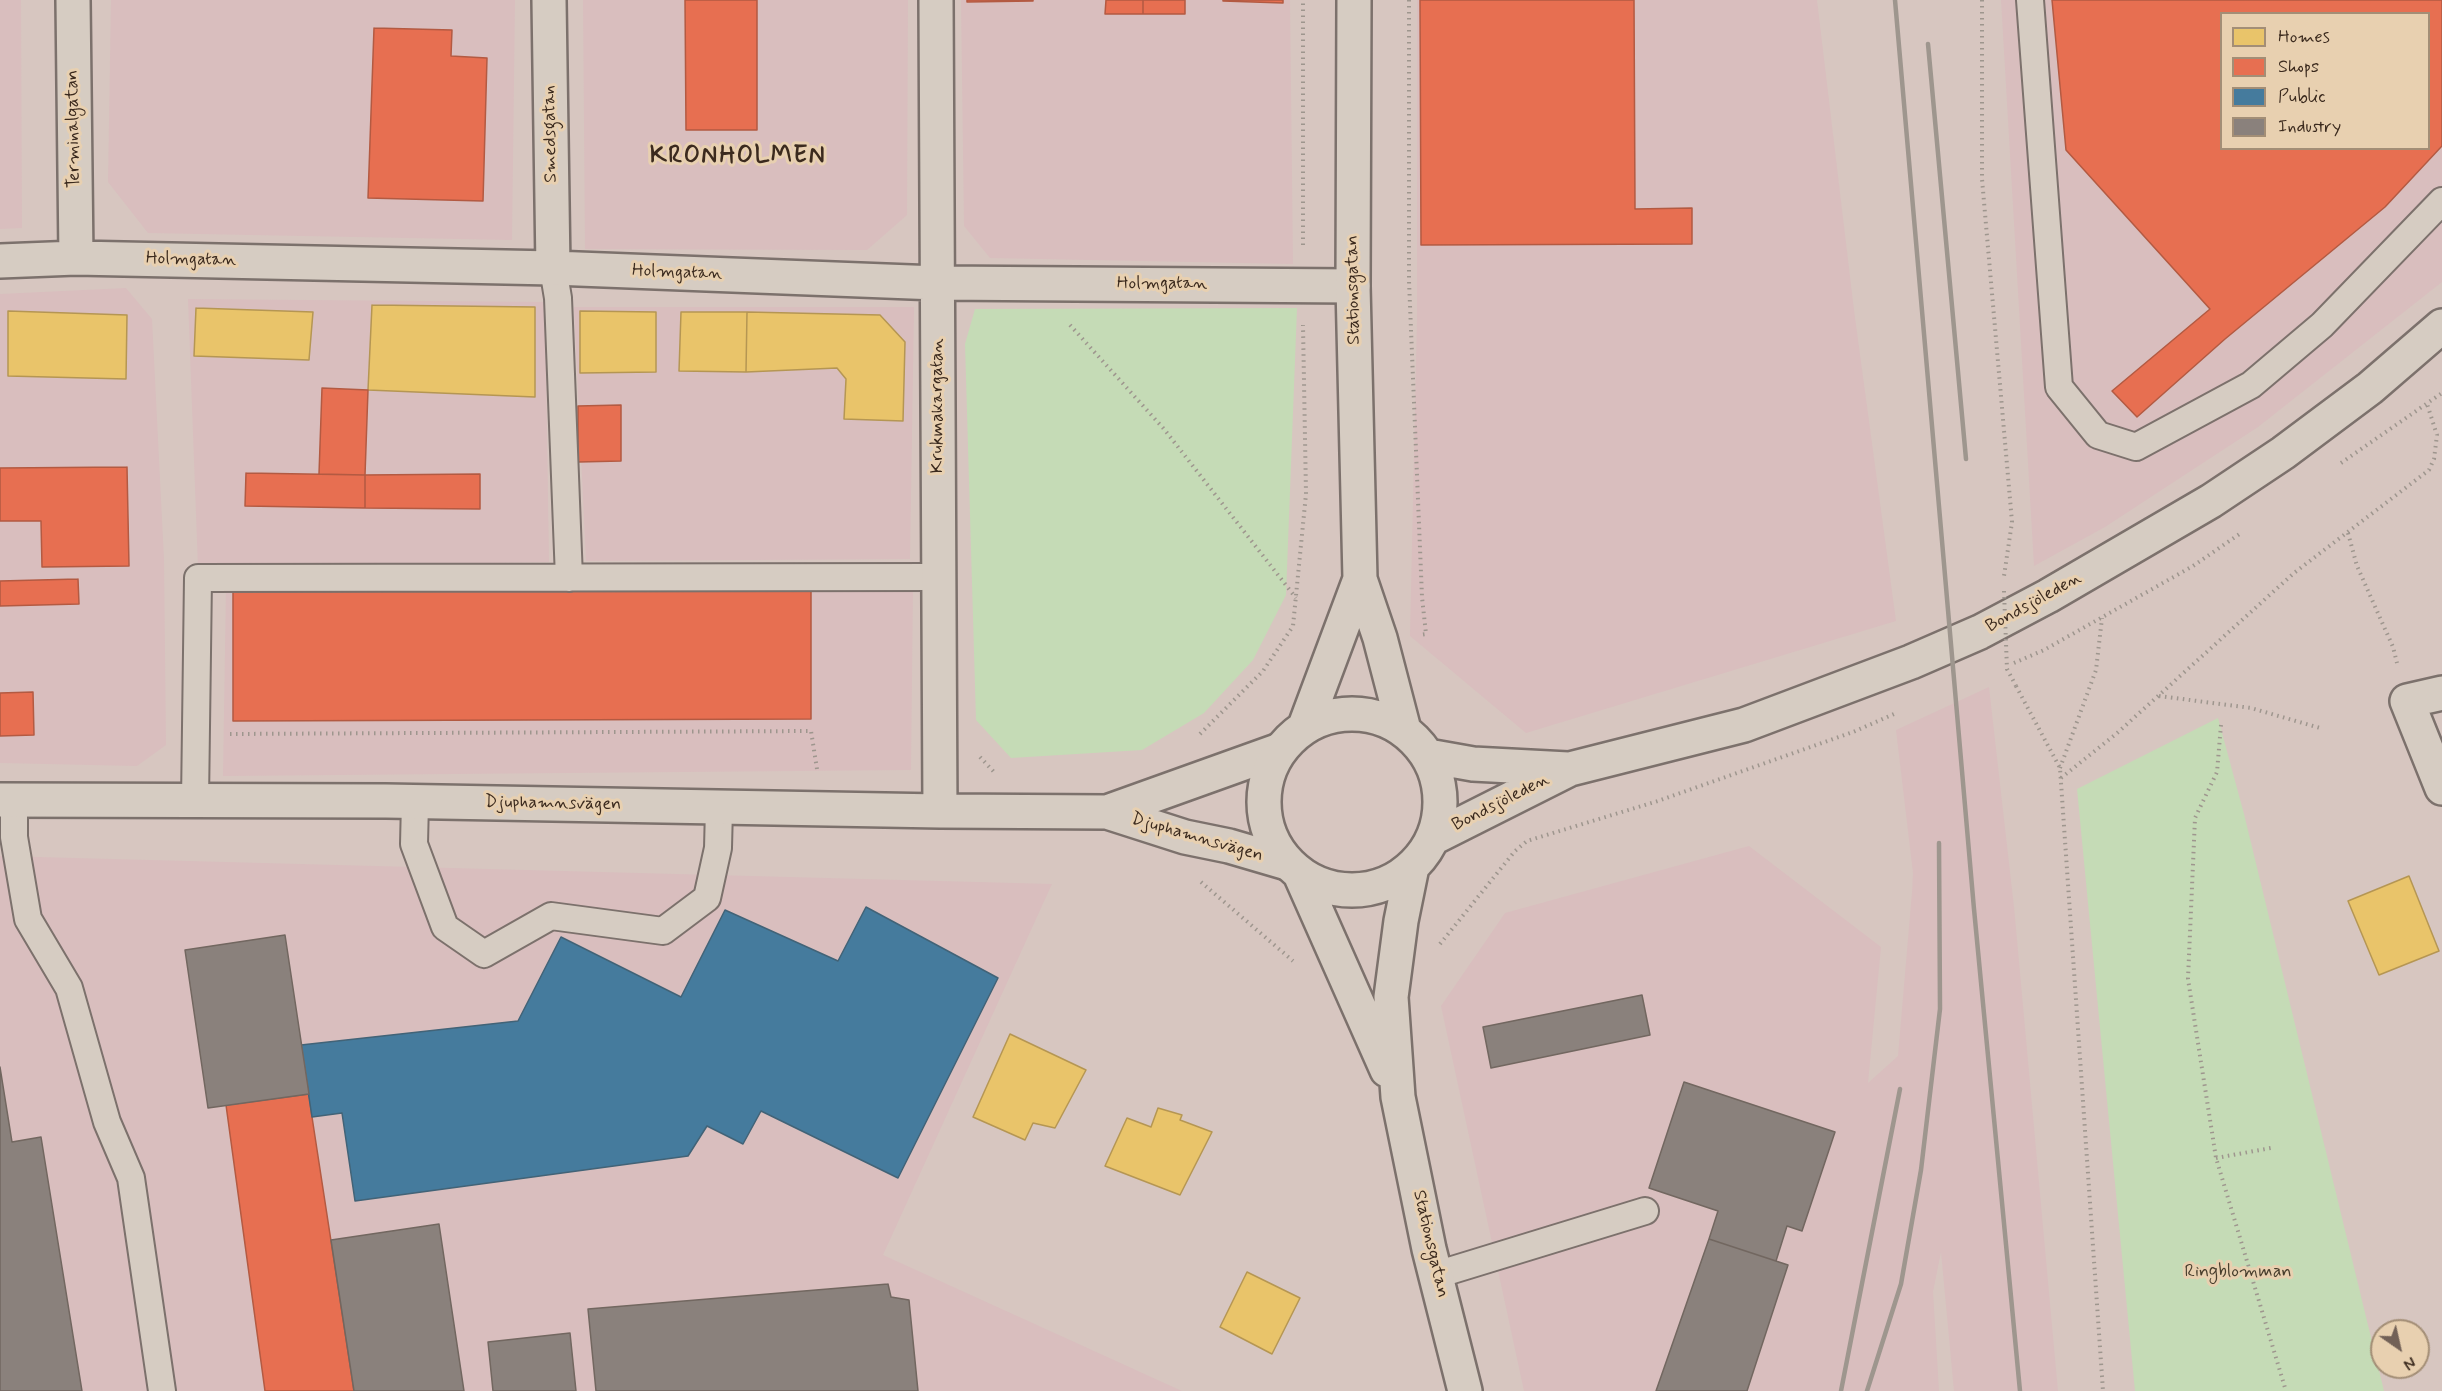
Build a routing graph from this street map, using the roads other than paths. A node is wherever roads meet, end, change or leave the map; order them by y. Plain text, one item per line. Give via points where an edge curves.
1 (73, 0) edge
2 (549, 0) edge
3 (936, 0) edge
4 (1354, 0) edge
5 (2030, 0) edge
6 (2442, 201) edge
7 (76, 258) junction
8 (0, 261) edge
9 (553, 268) junction
10 (937, 283) junction
11 (1353, 285) junction
12 (2442, 326) edge
13 (938, 577) junction
14 (569, 578) junction
15 (1360, 579) junction
16 (2442, 693) edge
17 (1305, 726) junction
18 (1404, 730) junction
19 (1280, 750) junction
20 (1428, 756) junction
21 (1570, 769) junction
22 (195, 785) junction
23 (2442, 788) edge
24 (7, 800) edge
25 (415, 802) junction
26 (719, 808) junction
27 (940, 812) junction
28 (1107, 812) junction
29 (1433, 838) junction
30 (1412, 867) junction
31 (1294, 869) junction
32 (1398, 1097) junction
33 (1645, 1211) dead end
34 (1436, 1275) junction
35 (162, 1391) edge
36 (1464, 1391) edge

1 - 7 street, Terminalgatan
2 - 9 street, Smedsgatan
3 - 10 street, Krukmakargatan
4 - 11 street, Stationsgatan
5 - 6 lane via 2059,387 2098,435 2136,447 2251,385 2322,325
7 - 8 street, Holmgatan
7 - 9 street, Holmgatan
9 - 10 street, Holmgatan
9 - 14 lane via 558,298
10 - 11 street, Holmgatan
10 - 13 street, Krukmakargatan
11 - 15 street, Stationsgatan
12 - 21 street, Bondsjöleden via 2370,388 2211,501 1980,632 1744,725
13 - 14 lane
13 - 27 street, Krukmakargatan
14 - 22 lane via 198,578
15 - 17 street, Stationsgatan
15 - 18 street, Stationsgatan
16 - 23 street via 2408,701
17 - 18 street via 1338,714 1361,714 1389,721
17 - 19 street
18 - 20 street
19 - 28 street, Djuphamnsvägen
19 - 31 street via 1265,782 1263,806 1269,834
20 - 21 street, Bondsjöleden via 1473,764
20 - 29 street via 1440,795
21 - 29 street, Bondsjöleden
22 - 24 street, Djuphamnsvägen
22 - 25 street, Djuphamnsvägen
24 - 35 lane via 28,919 69,988 107,1122 131,1178
25 - 26 street, Djuphamnsvägen
25 - 26 lane via 414,844 445,927 484,954 551,916 663,931 707,898 718,848
26 - 27 street, Djuphamnsvägen
27 - 28 street, Djuphamnsvägen
28 - 31 street, Djuphamnsvägen via 1185,837 1229,846
29 - 30 street
30 - 31 street via 1383,885 1357,890 1331,888
30 - 32 street, Stationsgatan via 1391,997
31 - 32 street, Stationsgatan
32 - 34 street, Stationsgatan
33 - 34 lane
34 - 36 street, Stationsgatan

